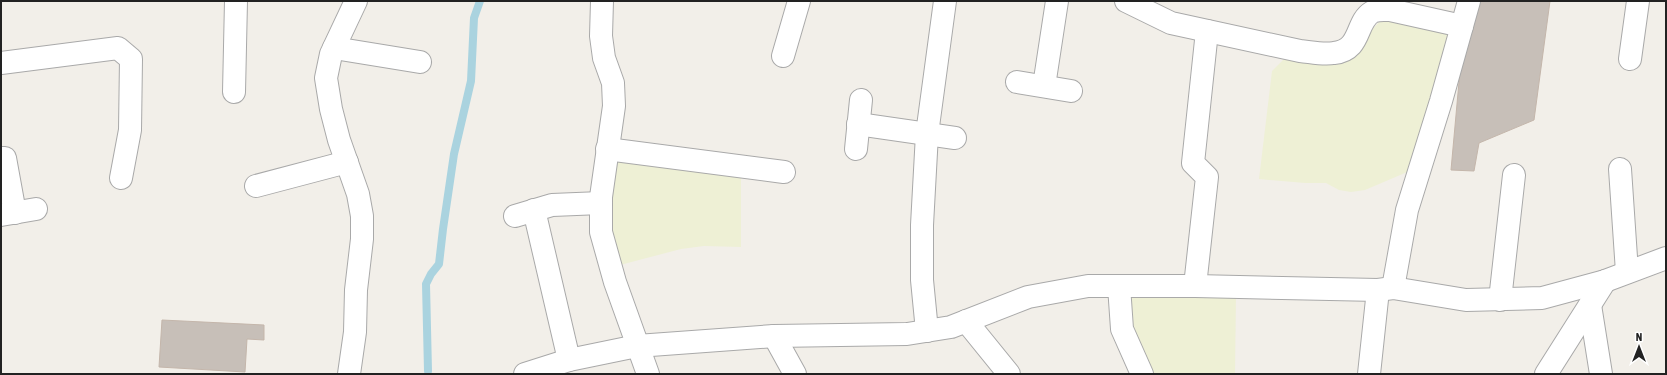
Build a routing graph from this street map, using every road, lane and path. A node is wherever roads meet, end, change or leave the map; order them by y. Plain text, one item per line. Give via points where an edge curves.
1 (236, 1) edge
2 (356, 1) edge
3 (602, 1) edge
4 (799, 1) edge
5 (945, 1) edge
6 (1057, 1) edge
7 (1126, 1) edge
8 (1469, 1) edge
9 (1638, 1) edge
10 (1462, 26) junction
11 (1207, 31) junction
12 (334, 48) junction
13 (783, 56) dead end
14 (1630, 60) dead end
15 (420, 62) dead end
16 (1, 63) edge
17 (1017, 82) dead end
18 (1044, 86) junction
19 (1071, 91) dead end
20 (234, 92) dead end
21 (861, 100) dead end
22 (858, 124) junction
23 (928, 134) junction
24 (955, 138) dead end
25 (607, 149) junction
26 (856, 149) dead end
27 (1, 158) edge
28 (347, 162) junction
29 (1620, 169) dead end
30 (784, 172) dead end
31 (1514, 175) dead end
32 (121, 178) dead end
33 (256, 186) dead end
34 (601, 203) junction
35 (36, 209) dead end
36 (8, 214) edge
37 (1666, 258) edge
38 (1627, 272) junction
39 (1605, 281) junction
40 (1119, 286) junction
41 (1195, 286) junction
42 (1385, 289) junction
43 (1500, 300) junction
44 (1590, 305) junction
45 (966, 322) junction
46 (928, 331) junction
47 (774, 336) junction
48 (637, 346) junction
49 (569, 360) junction
50 (349, 374) edge
51 (525, 374) edge
52 (648, 374) edge
53 (795, 374) edge
54 (1009, 374) edge
55 (1142, 374) edge
56 (1369, 374) edge
57 (1546, 374) edge
58 (1601, 374) edge

1 - 20 street
2 - 12 street
3 - 25 street via 601,36 604,58 613,83 614,106
4 - 13 street
5 - 23 street
6 - 18 street
7 - 11 street via 1171,23
8 - 10 street
9 - 14 street
10 - 11 street via 1390,10 1378,10 1370,13 1354,42 1347,49 1335,53 1300,51
10 - 42 street
11 - 41 street via 1193,163 1207,177
12 - 15 street
12 - 28 street via 326,78 331,109
16 - 32 street via 118,48 131,60 130,130
17 - 18 street
18 - 19 street
21 - 22 street
22 - 23 street
22 - 26 street
23 - 24 street
23 - 46 street via 922,226 922,280
25 - 30 street
25 - 34 street
27 - 36 street via 5,158
28 - 33 street
28 - 50 street via 358,194 362,216
29 - 38 street
31 - 43 street
34 - 48 street via 601,232
34 - 49 street via 552,205 524,213
35 - 36 street
37 - 38 street
38 - 39 street
39 - 43 street via 1542,298
39 - 44 street
40 - 41 street
40 - 45 street via 1088,286 1028,297
40 - 55 street via 1122,329
41 - 42 street
42 - 43 street via 1466,300
42 - 56 street
44 - 57 street
44 - 58 street
45 - 46 street
45 - 54 street
46 - 47 street via 878,336
47 - 48 street
47 - 53 street
48 - 49 street
48 - 52 street
49 - 51 street

